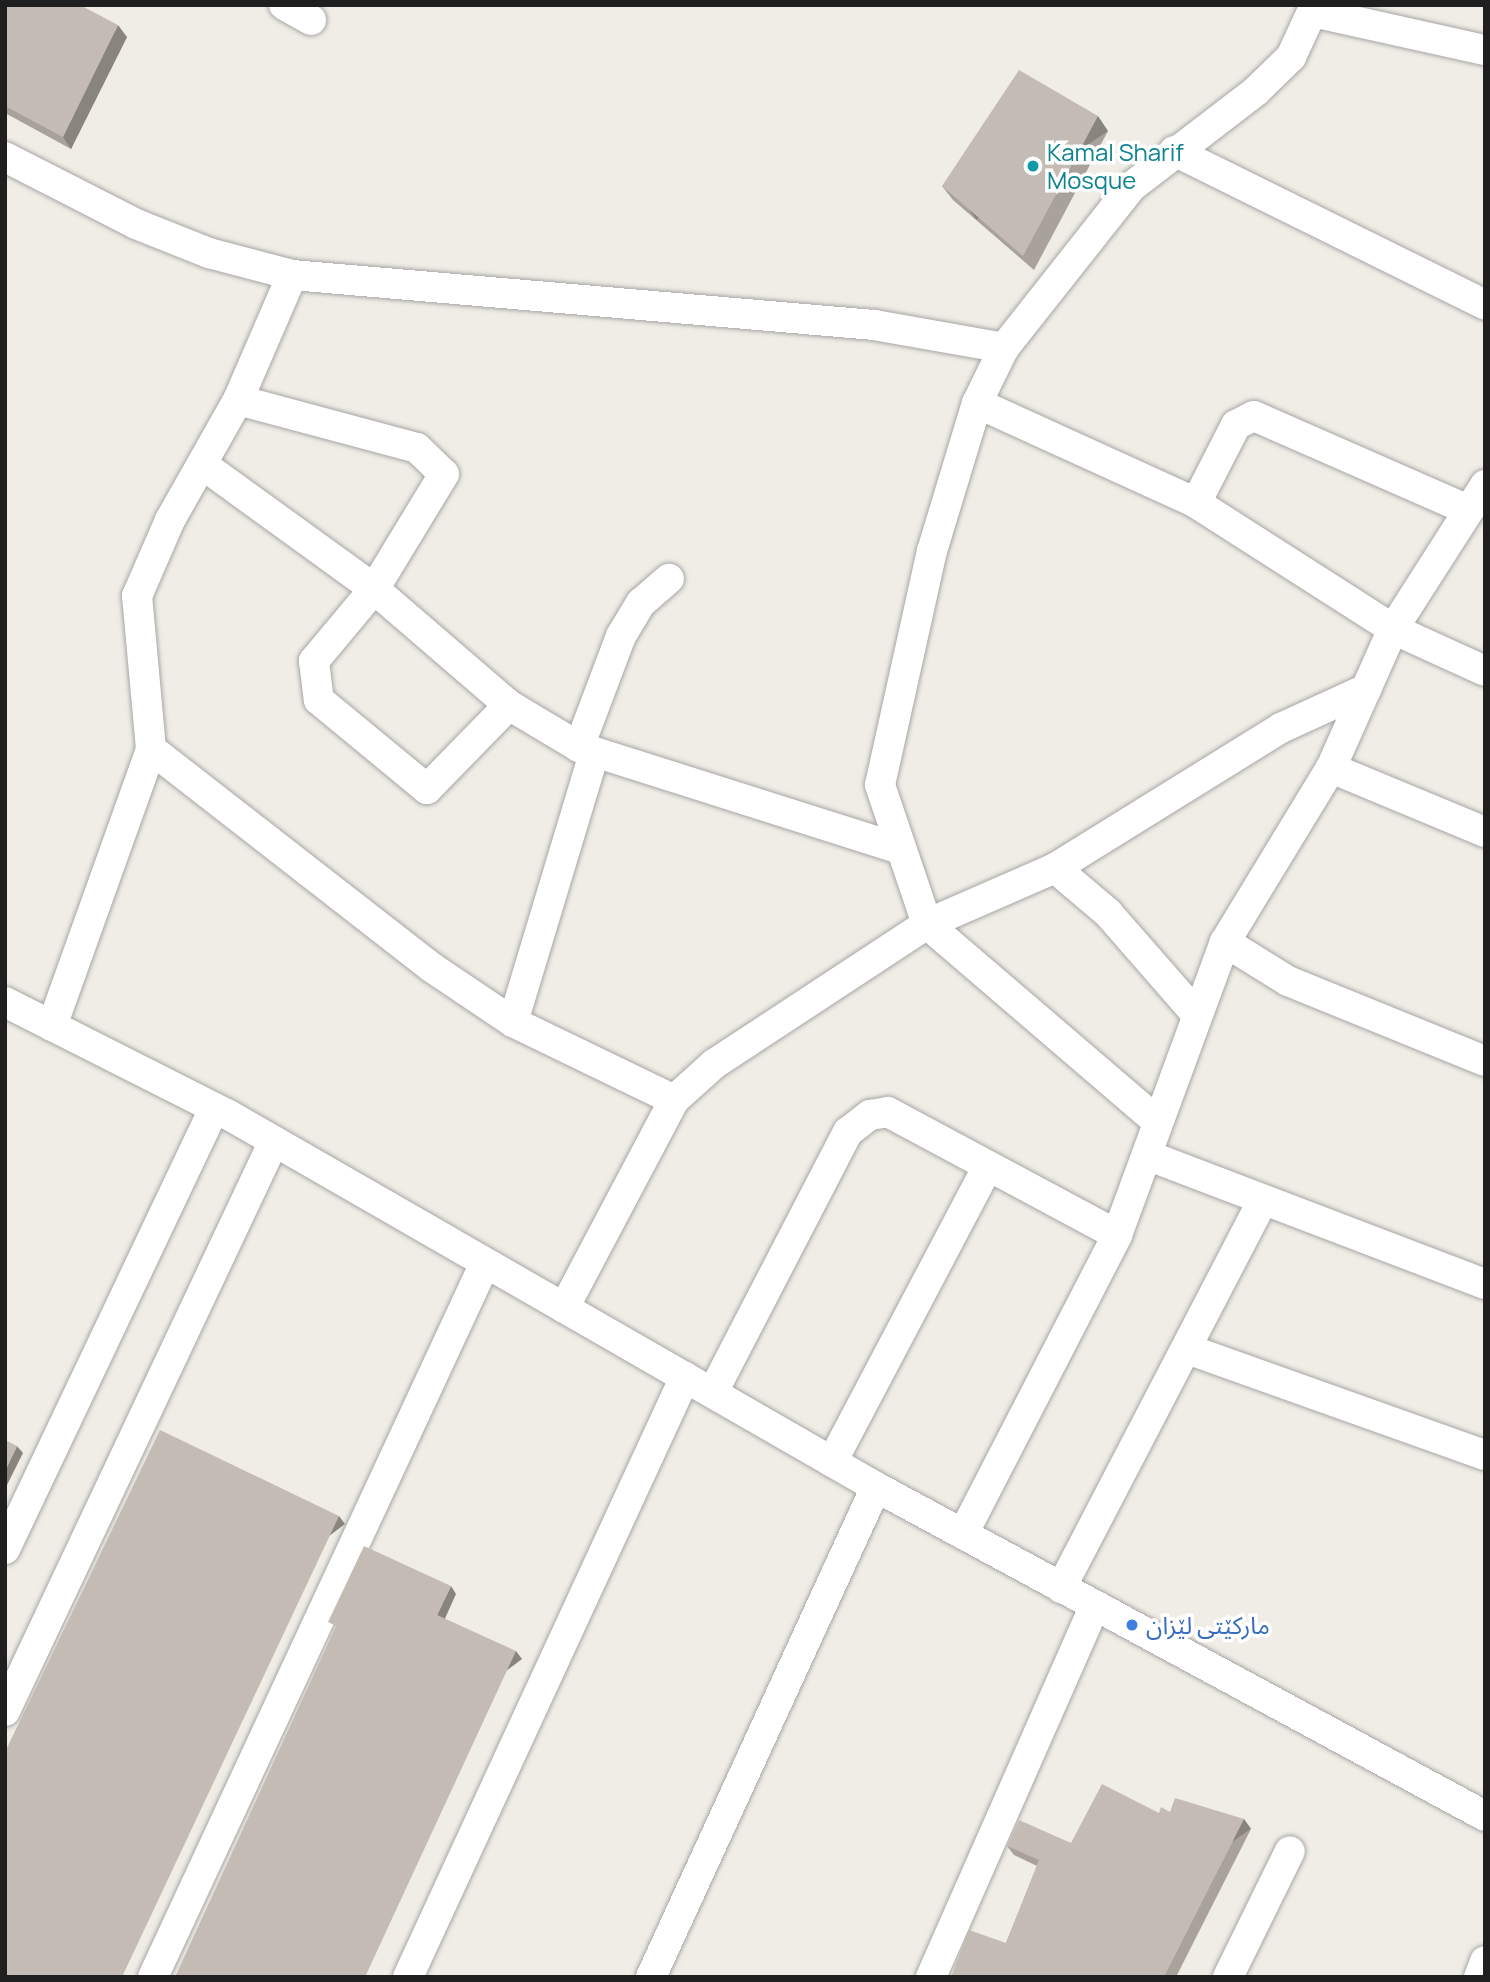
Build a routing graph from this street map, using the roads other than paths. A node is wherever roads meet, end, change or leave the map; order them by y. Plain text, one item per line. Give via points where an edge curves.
1 (284, 5) edge
2 (1314, 8) edge
3 (311, 20) dead end
4 (1485, 50) edge
5 (1174, 151) junction
6 (10, 167) edge
7 (292, 275) junction
8 (1485, 305) edge
9 (1004, 348) junction
10 (238, 400) junction
11 (977, 403) junction
12 (203, 465) junction
13 (1485, 485) edge
14 (1196, 503) junction
15 (1468, 510) junction
16 (669, 579) dead end
17 (374, 589) junction
18 (1393, 629) junction
19 (1485, 671) edge
20 (1366, 689) junction
21 (509, 705) junction
22 (151, 749) junction
23 (587, 750) junction
24 (1331, 768) junction
25 (1485, 832) edge
26 (898, 848) junction
27 (1055, 868) junction
28 (927, 924) junction
29 (1225, 943) junction
30 (5, 1002) edge
31 (1196, 1014) junction
32 (513, 1022) junction
33 (52, 1026) junction
34 (1485, 1061) edge
35 (674, 1100) junction
36 (214, 1108) junction
37 (1158, 1122) junction
38 (274, 1141) junction
39 (1147, 1156) junction
40 (987, 1168) junction
41 (1261, 1203) junction
42 (1117, 1235) junction
43 (485, 1263) junction
44 (1485, 1284) edge
45 (564, 1308) junction
46 (1187, 1349) junction
47 (685, 1377) junction
48 (713, 1392) junction
49 (1485, 1455) edge
50 (832, 1462) junction
51 (876, 1488) junction
52 (963, 1534) junction
53 (5, 1549) edge
54 (1060, 1588) junction
55 (1095, 1606) junction
56 (5, 1711) edge
57 (1485, 1816) edge
58 (1290, 1851) dead end
59 (1485, 1961) edge
60 (153, 1977) edge
61 (408, 1977) edge
62 (652, 1977) edge
63 (931, 1977) edge
64 (1228, 1977) edge
65 (1479, 1977) edge

1 - 3 street
2 - 4 street
2 - 5 street via 1291,57 1256,91
5 - 8 street
5 - 9 street via 1130,187
6 - 7 street via 148,229
7 - 9 street via 874,325
7 - 10 street
9 - 11 street
10 - 12 street
10 - 17 street via 417,448 444,474
11 - 14 street
11 - 26 street via 932,551 880,785
12 - 17 street
12 - 22 street via 137,596
13 - 15 street
14 - 15 street via 1236,425 1254,416
14 - 18 street
15 - 18 street
16 - 23 street via 641,603 621,636
17 - 21 street
17 - 21 street via 314,661 312,680 319,700 412,782 427,789 439,783
18 - 19 street
18 - 20 street
20 - 24 street
20 - 27 street via 1281,728
21 - 23 street
22 - 32 street via 331,894
22 - 33 street
23 - 26 street
23 - 32 street
24 - 25 street
24 - 29 street
26 - 28 street
27 - 28 street
27 - 31 street via 1108,913
28 - 35 street via 714,1064
28 - 37 street
29 - 31 street
29 - 34 street via 1288,981
30 - 33 street
31 - 37 street
32 - 35 street
33 - 36 street
35 - 45 street
36 - 38 street
36 - 53 street
37 - 39 street
38 - 43 street
38 - 56 street
39 - 41 street
39 - 42 street
40 - 42 street
40 - 48 street via 888,1112 870,1115 848,1132
40 - 50 street
41 - 44 street
41 - 46 street
42 - 52 street
43 - 45 street
43 - 60 street
45 - 47 street
46 - 49 street
46 - 54 street
47 - 48 street
47 - 61 street
48 - 50 street
50 - 51 street
51 - 52 street
51 - 62 street
52 - 54 street
54 - 55 street
55 - 57 street
55 - 63 street
58 - 64 street
59 - 65 street

